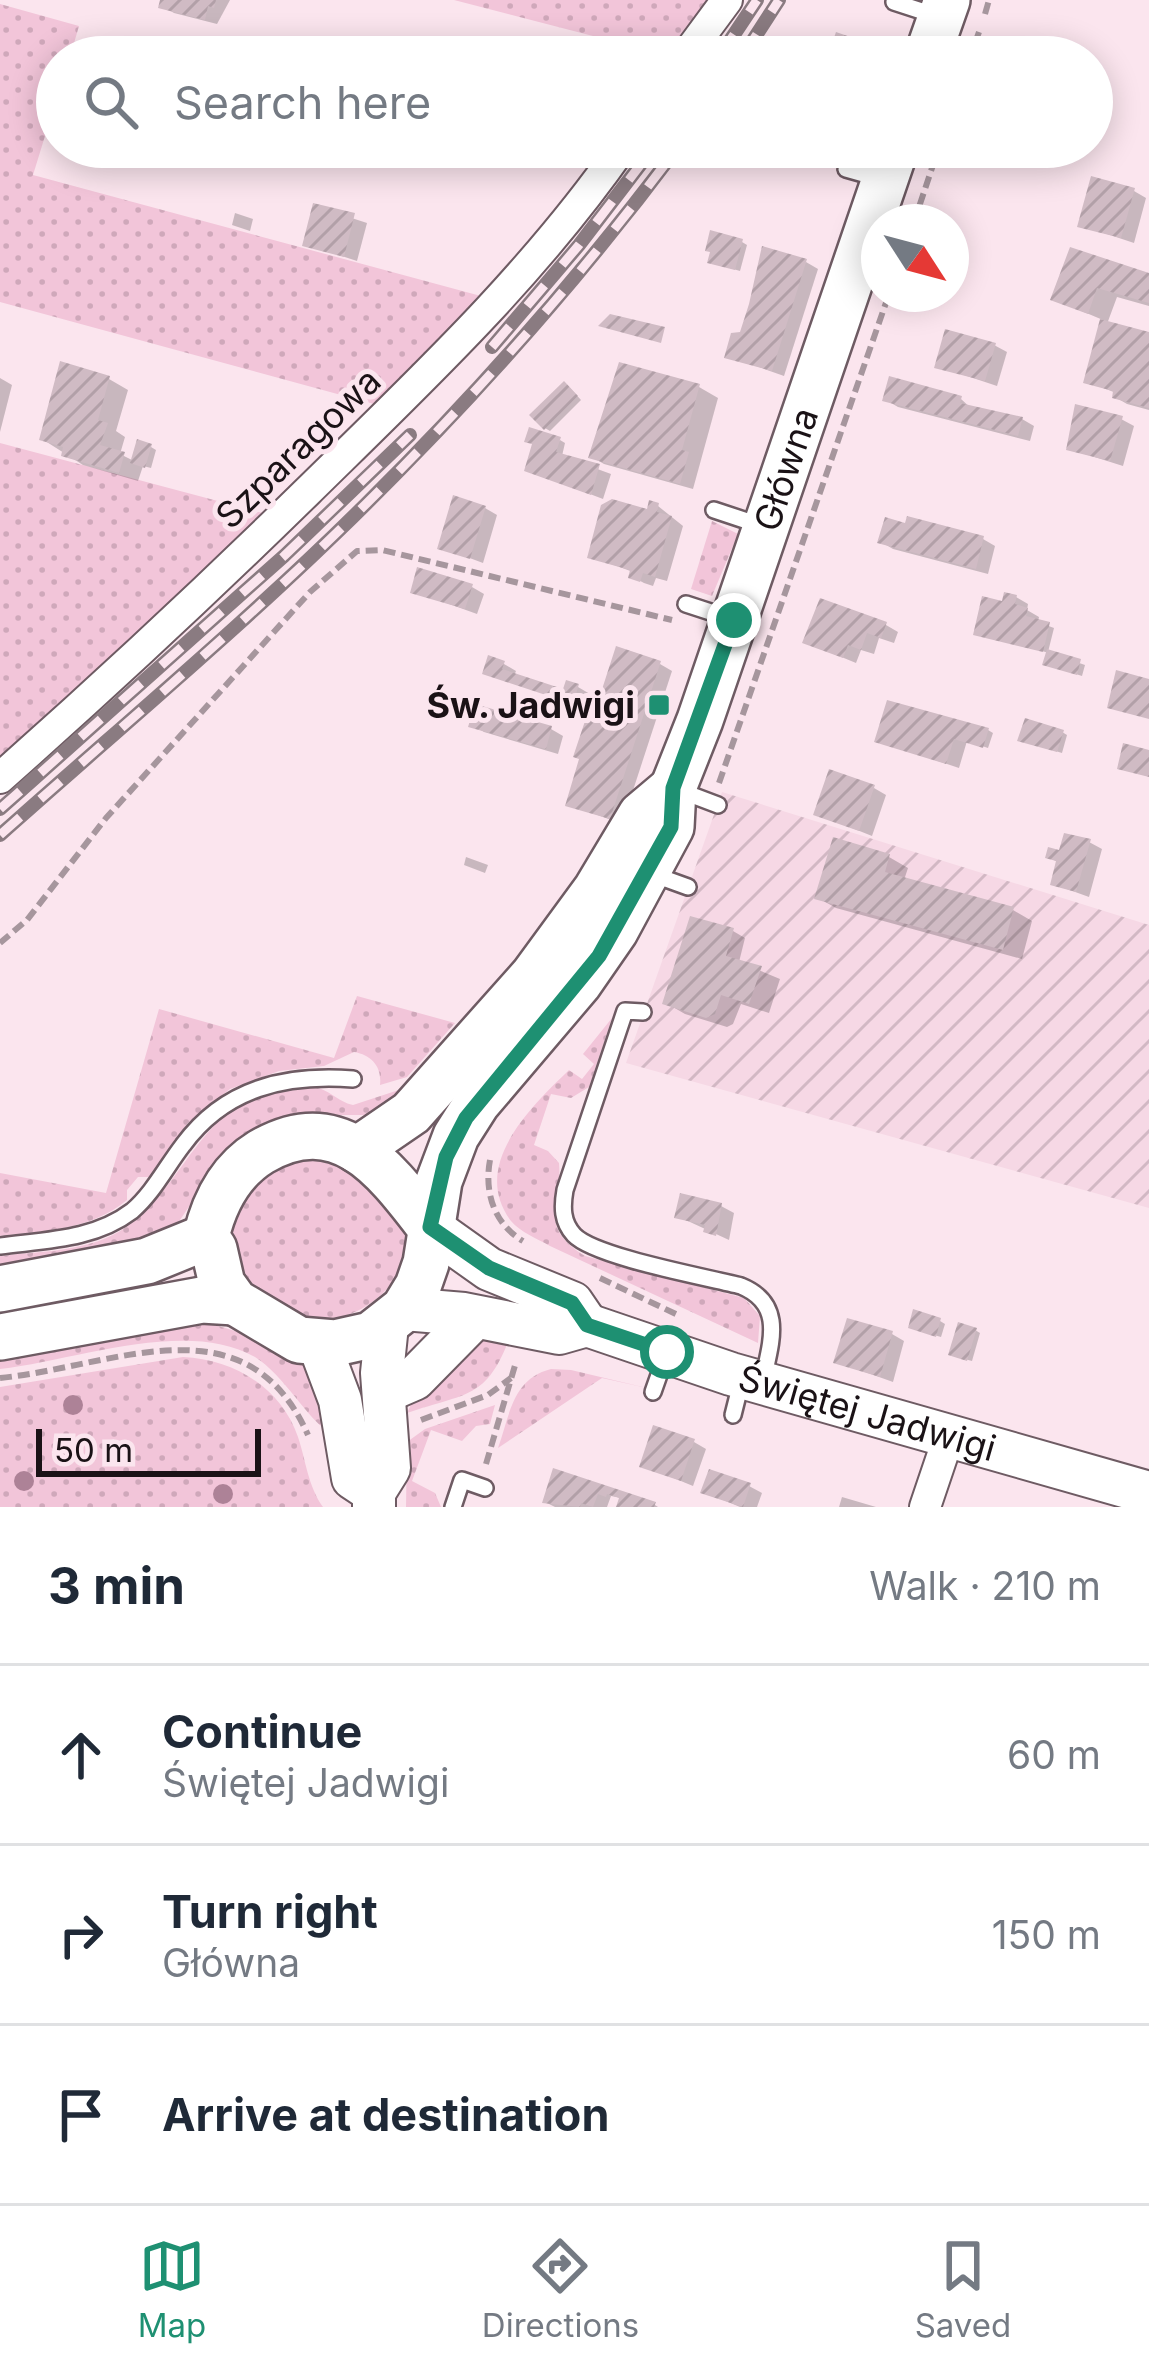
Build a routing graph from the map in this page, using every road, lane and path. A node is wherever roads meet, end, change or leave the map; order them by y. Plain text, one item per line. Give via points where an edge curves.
1 (727, 0) edge
2 (894, 2) edge
3 (939, 25) edge
4 (700, 36) edge
5 (607, 168) edge
6 (875, 168) edge
7 (932, 168) edge
8 (920, 204) edge
9 (714, 510) dead end
10 (766, 527) junction
11 (686, 604) dead end
12 (732, 627) junction
13 (0, 778) edge
14 (673, 788) junction
15 (718, 805) dead end
16 (642, 858) junction
17 (0, 943) edge
18 (643, 1012) dead end
19 (353, 1078) dead end
20 (357, 1150) junction
21 (430, 1227) junction
22 (206, 1238) junction
23 (0, 1246) edge
24 (0, 1289) edge
25 (235, 1302) junction
26 (395, 1317) junction
27 (476, 1317) junction
28 (587, 1325) junction
29 (0, 1337) edge
30 (319, 1344) junction
31 (667, 1352) junction
32 (0, 1378) edge
33 (746, 1391) junction
34 (653, 1392) dead end
35 (394, 1409) junction
36 (949, 1436) junction
37 (313, 1445) dead end
38 (482, 1487) joint
39 (1149, 1493) edge
40 (374, 1499) edge
41 (453, 1507) edge
42 (925, 1507) edge

1 - 4 street
2 - 3 lane
5 - 13 street, Szparagowa via 554,240 417,387
6 - 10 main road, Główna
7 - 8 path
9 - 10 lane
10 - 12 main road, Główna
11 - 12 lane
12 - 14 main road, Główna
12 - 17 path via 357,551 294,609
14 - 15 lane
14 - 16 main road, Główna via 671,827
16 - 20 main road, Główna via 585,907 411,1113
16 - 21 main road, Główna via 599,956 466,1118 446,1157
18 - 33 lane via 625,1011 563,1215 572,1234 594,1248 760,1296 774,1324
19 - 23 lane via 299,1077 255,1088 213,1112 146,1197 114,1222 74,1237
20 - 21 main road via 388,1173
20 - 22 main road via 318,1134 274,1145 221,1194
21 - 26 main road via 418,1286
21 - 28 main road, Świętej Jadwigi via 489,1268 572,1303
22 - 24 main road via 147,1261
22 - 25 main road
25 - 29 main road via 202,1300
25 - 30 main road
26 - 27 main road, Świętej Jadwigi
26 - 30 main road via 351,1340
26 - 35 main road via 382,1373
27 - 28 main road, Świętej Jadwigi via 559,1333
27 - 35 main road
28 - 31 main road, Świętej Jadwigi
30 - 40 main road via 340,1400 352,1478
31 - 33 main road, Świętej Jadwigi
31 - 34 lane
32 - 37 path via 202,1348 272,1381 294,1404
33 - 36 main road, Świętej Jadwigi
35 - 38 path via 475,1401 512,1378
35 - 40 main road via 388,1468
36 - 39 main road, Świętej Jadwigi
36 - 42 street
38 - 41 lane via 462,1480

